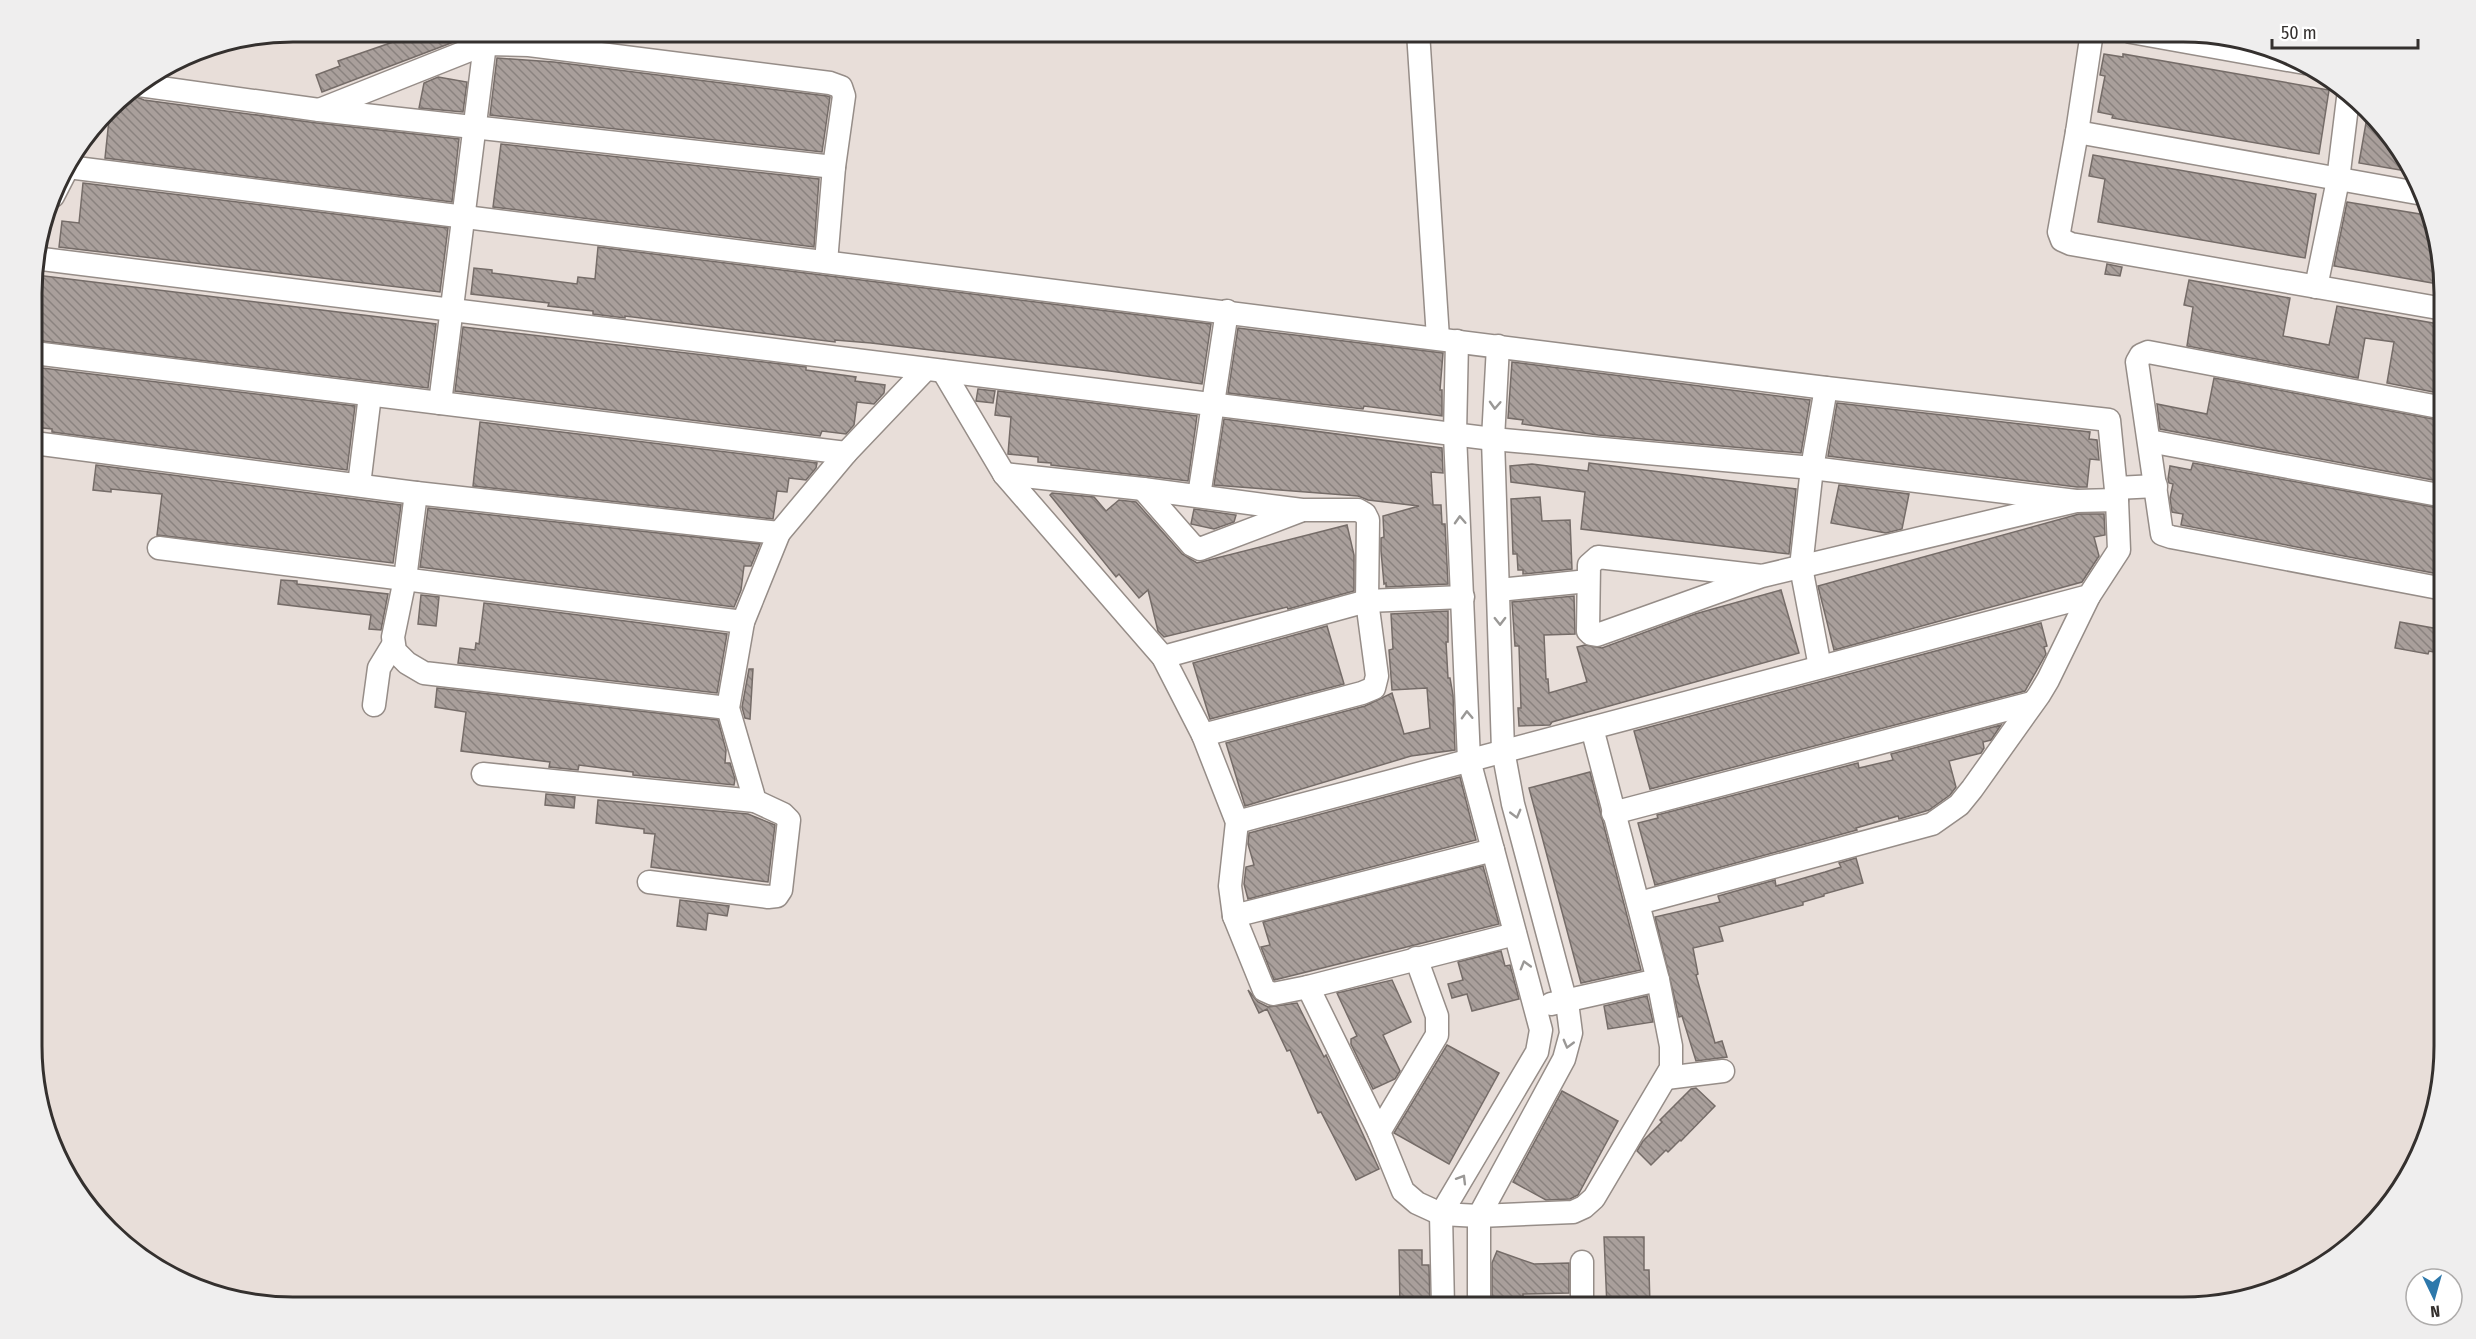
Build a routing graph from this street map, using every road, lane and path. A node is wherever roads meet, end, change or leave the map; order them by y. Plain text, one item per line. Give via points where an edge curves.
1 (1419, 42) edge
2 (2090, 42) edge
3 (2189, 42) edge
4 (485, 44) junction
5 (2267, 56) edge
6 (150, 87) edge
7 (2347, 103) edge
8 (319, 110) junction
9 (474, 127) junction
10 (2077, 132) junction
11 (78, 165) edge
12 (834, 167) junction
13 (2338, 180) junction
14 (2413, 192) edge
15 (463, 217) junction
16 (44, 259) edge
17 (826, 262) junction
18 (2316, 288) junction
19 (2434, 307) edge
20 (451, 311) junction
21 (1227, 311) junction
22 (1448, 340) junction
23 (1498, 346) junction
24 (42, 354) edge
25 (934, 370) junction
26 (1826, 388) junction
27 (370, 395) junction
28 (440, 403) junction
29 (1213, 403) junction
30 (2434, 406) edge
31 (1455, 434) junction
32 (1493, 439) junction
33 (2149, 441) junction
34 (42, 444) edge
35 (846, 453) junction
36 (1812, 468) junction
37 (1004, 474) junction
38 (359, 485) junction
39 (1143, 489) junction
40 (2132, 489) junction
41 (416, 492) junction
42 (2434, 494) edge
43 (1199, 496) junction
44 (2076, 501) junction
45 (1302, 510) junction
46 (779, 533) junction
47 (159, 548) dead end
48 (1802, 567) junction
49 (1762, 576) junction
50 (405, 579) junction
51 (1588, 582) junction
52 (2434, 587) edge
53 (1499, 590) junction
54 (2089, 596) junction
55 (1463, 597) junction
56 (1367, 602) junction
57 (743, 622) junction
58 (393, 645) junction
59 (1163, 657) junction
60 (1820, 667) junction
61 (2032, 703) junction
62 (374, 705) dead end
63 (728, 708) junction
64 (1592, 728) junction
65 (1203, 735) junction
66 (1503, 750) junction
67 (1468, 760) junction
68 (483, 774) dead end
69 (755, 801) junction
70 (1613, 813) junction
71 (1237, 822) junction
72 (1493, 850) junction
73 (649, 882) dead end
74 (1639, 903) junction
75 (1234, 916) junction
76 (1515, 934) junction
77 (1416, 958) junction
78 (1658, 980) junction
79 (1308, 987) junction
80 (1564, 1001) junction
81 (1537, 1008) junction
82 (1723, 1071) dead end
83 (1666, 1078) junction
84 (1378, 1131) junction
85 (1442, 1223) junction
86 (1479, 1223) junction
87 (1582, 1262) dead end
88 (1443, 1297) edge
89 (1479, 1297) edge
90 (1582, 1297) edge

1 - 22 street
2 - 10 street
3 - 5 street
4 - 8 street
4 - 9 street
4 - 12 street via 529,45 830,82 841,87 844,96
6 - 8 street
7 - 13 street
8 - 9 street
9 - 12 street
9 - 15 street
10 - 13 street
10 - 18 street via 2059,232 2062,240
11 - 15 street
12 - 17 street
13 - 14 street
13 - 18 street
15 - 17 street
15 - 20 street
16 - 20 street
17 - 21 street
18 - 19 street
20 - 25 street
20 - 28 street
21 - 22 street
21 - 29 street
22 - 23 street
22 - 31 street
23 - 26 street
23 -> 32 street
24 - 27 street
25 - 29 street
25 - 35 street
25 - 37 street
26 - 36 street
26 - 40 street via 2107,418
27 - 28 street
27 - 38 street
28 - 35 street
29 - 31 street
29 - 43 street
30 - 33 street via 2148,352 2141,354 2137,362
31 - 32 street
55 -> 31 street
32 - 36 street
32 - 53 street
33 - 40 street
33 - 42 street
34 - 38 street
35 - 46 street
36 - 44 street
36 - 48 street
37 - 39 street
37 - 59 street
38 - 41 street
39 - 43 street
39 - 45 street via 1192,545 1200,549
40 - 44 street
40 - 52 street via 2162,534 2171,537
40 - 54 street via 2120,550
41 - 46 street
41 - 50 street
43 - 45 street
44 - 48 street
45 - 56 street via 1358,510 1365,514
46 - 57 street
47 - 50 street
48 - 49 street
48 - 60 street
49 - 51 street via 1599,557 1589,565
49 - 51 street via 1597,635 1588,631
50 - 57 street
50 - 58 street
51 - 53 street
53 -> 66 street
54 - 60 street
54 - 61 street via 2048,680
55 - 56 street
67 -> 55 street
56 - 59 street
56 - 65 street via 1377,676 1374,688
57 - 63 street
58 - 62 street via 379,668
58 - 63 street via 398,655 424,673
59 - 65 street
60 - 64 street
61 - 70 street
61 - 74 street via 1959,805 1932,824
63 - 69 street
64 - 66 street
64 - 70 street
65 - 71 street
66 - 67 street
66 -> 80 street via 1513,804
67 - 71 street
67 - 72 street
68 - 69 street
69 - 73 street via 789,820 781,890 777,896
70 - 74 street
71 - 75 street via 1230,886
72 - 75 street
72 - 76 street
74 - 78 street
75 - 79 street via 1264,990 1273,994
76 - 77 street
81 -> 76 street
77 - 79 street
77 - 84 street via 1437,1016 1437,1035
78 - 80 street
78 - 83 street via 1671,1046 1671,1068
79 - 84 street
80 - 81 street
80 -> 86 street via 1571,1033 1564,1059
85 -> 81 street via 1537,1052 1542,1030
82 - 83 street
83 - 86 street via 1594,1198 1584,1207 1573,1212
84 - 85 street via 1403,1191
85 - 86 street
85 - 88 street
86 - 89 street
87 - 90 street

